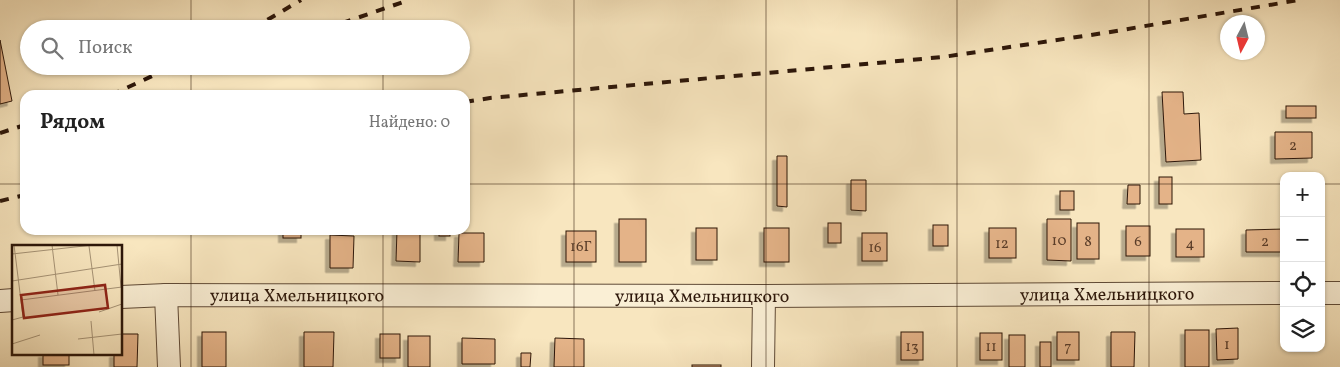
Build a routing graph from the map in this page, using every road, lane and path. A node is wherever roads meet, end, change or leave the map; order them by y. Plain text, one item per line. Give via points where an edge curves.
1 (1280, 293) edge
2 (1325, 293) edge
3 (1340, 293) edge
4 (166, 296) junction
5 (764, 296) junction
6 (122, 297) edge
7 (169, 367) edge
8 (763, 367) edge

1 - 5 street, улица Хмельницкого
2 - 3 street
4 - 5 street, улица Хмельницкого
4 - 6 street, улица Хмельницкого
4 - 7 street
5 - 8 street

